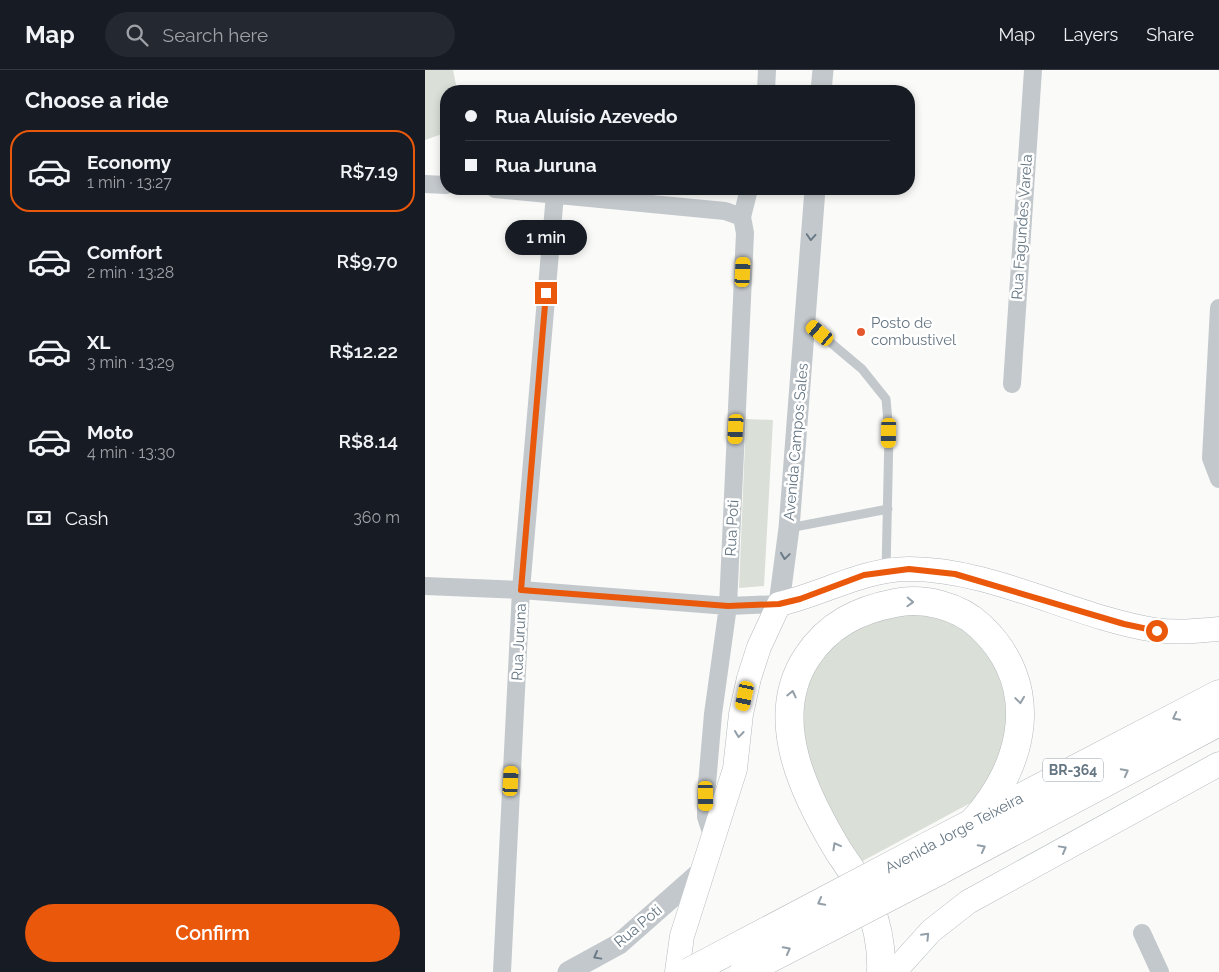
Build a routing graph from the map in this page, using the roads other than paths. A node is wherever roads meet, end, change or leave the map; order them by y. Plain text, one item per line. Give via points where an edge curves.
1 (767, 70) edge
2 (823, 70) edge
3 (1033, 70) edge
4 (766, 85) edge
5 (822, 85) edge
6 (425, 184) edge
7 (440, 185) edge
8 (555, 195) edge
9 (565, 195) edge
10 (748, 195) edge
11 (815, 195) edge
12 (742, 217) junction
13 (1219, 308) edge
14 (805, 322) junction
15 (1012, 384) dead end
16 (1219, 480) edge
17 (888, 509) junction
18 (789, 528) junction
19 (886, 571) junction
20 (425, 586) edge
21 (521, 590) junction
22 (779, 604) junction
23 (728, 606) junction
24 (1219, 629) edge
25 (1219, 694) edge
26 (1219, 722) edge
27 (1219, 764) edge
28 (973, 822) junction
29 (713, 838) junction
30 (933, 859) junction
31 (703, 870) junction
32 (1142, 933) dead end
33 (502, 972) edge
34 (568, 972) edge
35 (677, 972) edge
36 (689, 972) edge
37 (744, 972) edge
38 (881, 972) edge
39 (894, 972) edge
40 (1160, 972) edge

1 - 4 street
2 - 5 street
3 - 15 street, Rua Fagundes Varela
6 - 7 street
8 - 21 street, Rua Juruna
9 - 12 street via 725,211
10 - 12 street
11 -> 14 street, Avenida Campos Sales
12 - 23 street, Rua Poti via 745,233
13 - 16 street via 1211,448
14 - 17 lane via 862,369 886,399
14 - 18 street, Avenida Campos Sales
17 - 18 lane
17 - 19 lane
18 -> 22 street, Avenida Campos Sales
19 - 22 main road via 864,575
19 - 24 main road via 909,569 955,574 1157,631
20 - 21 street
21 - 23 street
21 - 33 street, Rua Juruna
22 - 23 street
22 -> 29 main road via 749,678 735,769
23 - 29 street, Rua Poti via 706,796 706,817
25 -> 28 highway, Avenida Jorge Teixeira / BR-364
30 -> 26 highway, Avenida Jorge Teixeira / BR-364
39 -> 27 main road via 931,931 968,902
28 - 30 highway, Avenida Jorge Teixeira / BR-364
38 -> 28 highway via 879,940 868,901 809,796 791,743 789,707 801,666 818,640 835,625 874,607 903,601 928,602 973,619 1006,656 1019,694 1021,713 1017,744 997,793
29 - 31 main road
30 -> 36 highway, Avenida Jorge Teixeira / BR-364, bridge
37 -> 30 highway, Avenida Jorge Teixeira / BR-364, bridge
31 -> 34 street, Rua Poti via 619,944
31 - 35 main road via 681,936
32 - 40 street

